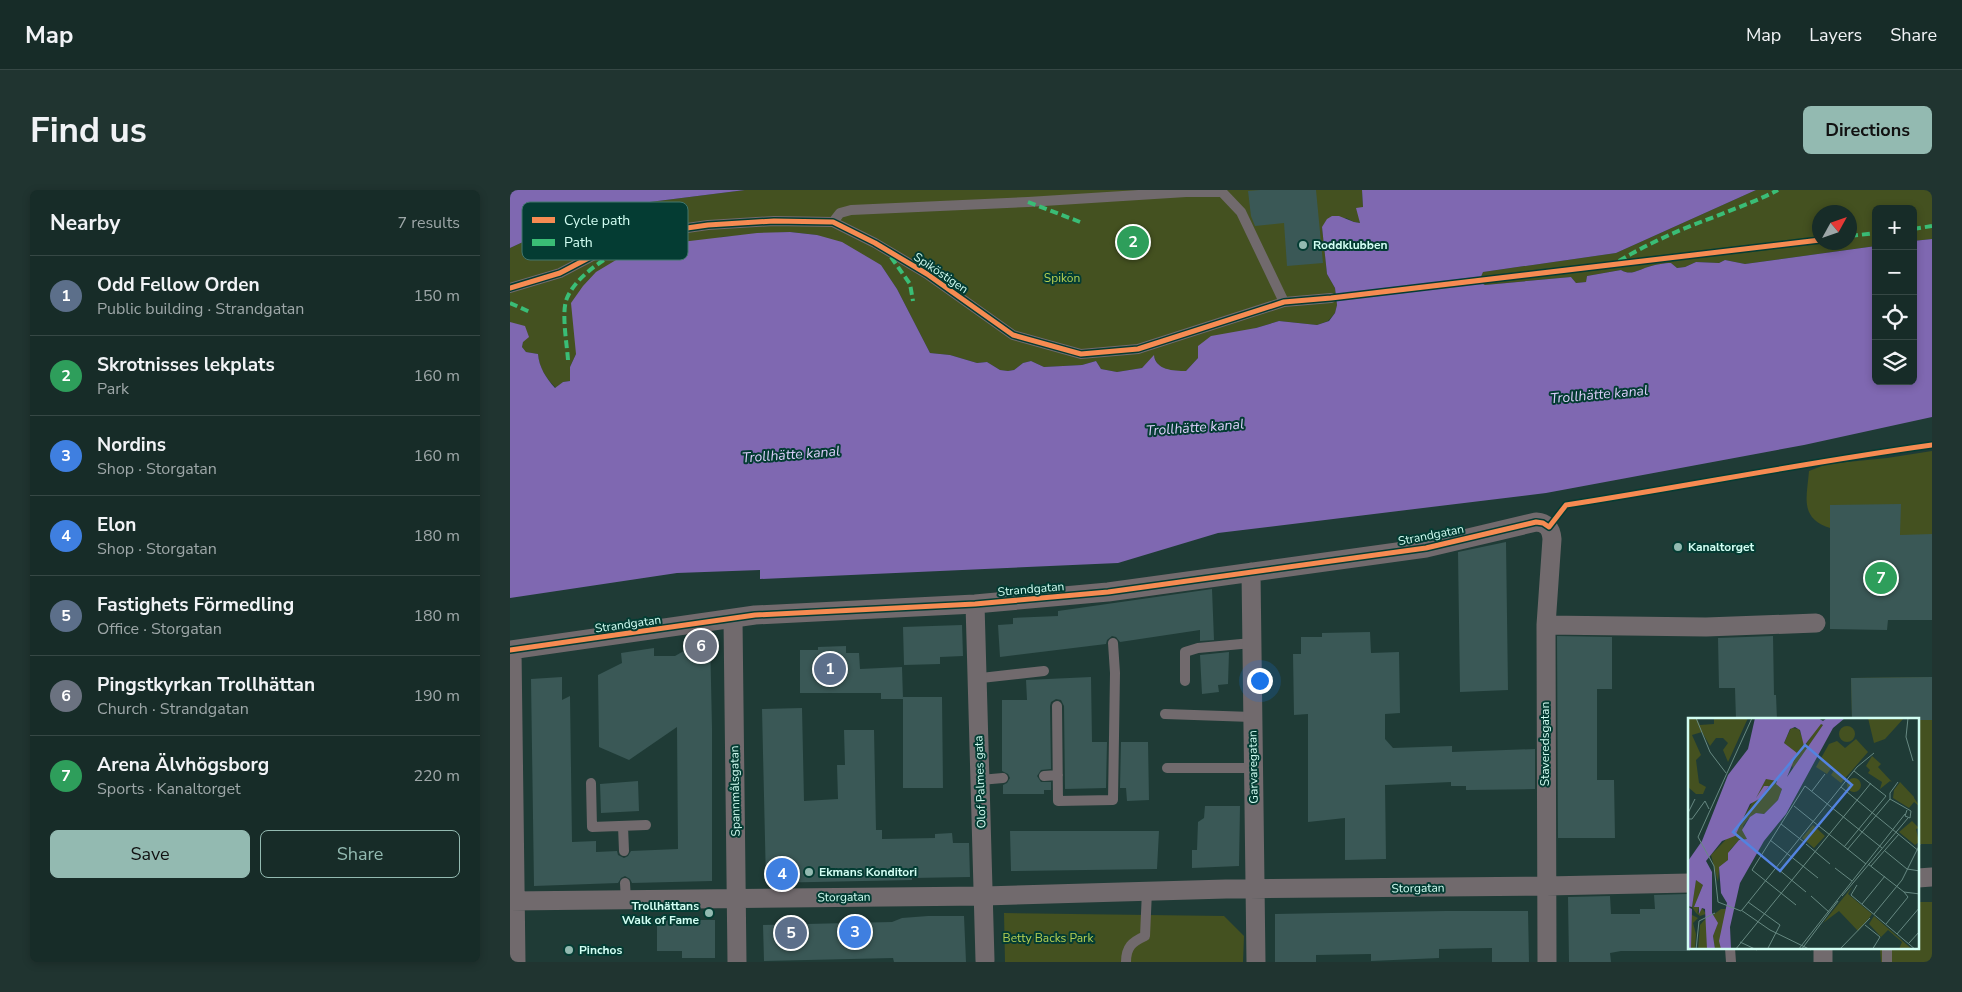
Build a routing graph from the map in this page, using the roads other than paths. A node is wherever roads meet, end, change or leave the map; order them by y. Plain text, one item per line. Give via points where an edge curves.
1 (833, 222) junction
2 (688, 228) edge
3 (585, 260) edge
4 (510, 288) edge
5 (1331, 298) dead end
6 (1284, 302) junction
7 (1549, 527) joint
8 (1251, 572) junction
9 (975, 604) junction
10 (733, 619) junction
11 (1816, 623) dead end
12 (1546, 625) junction
13 (1113, 643) dead end
14 (1252, 643) junction
15 (511, 650) edge
16 (975, 668) junction
17 (1044, 671) dead end
18 (1185, 681) dead end
19 (1057, 706) dead end
20 (1165, 714) dead end
21 (1252, 717) junction
22 (1167, 768) dead end
23 (1253, 768) junction
24 (1058, 775) junction
25 (1044, 776) dead end
26 (1002, 778) dead end
27 (980, 780) junction
28 (591, 783) dead end
29 (646, 824) dead end
30 (623, 826) junction
31 (624, 851) dead end
32 (1688, 883) edge
33 (1546, 886) junction
34 (1254, 890) junction
35 (1147, 891) junction
36 (984, 896) junction
37 (736, 899) junction
38 (513, 901) edge
39 (985, 960) dead end
40 (516, 962) edge
41 (737, 962) edge
42 (1126, 962) edge
43 (1256, 962) edge
44 (1547, 962) edge

1 - 2 lane, Spiköstigen via 774,221
1 - 6 lane, Spiköstigen via 927,274 1013,335 1081,354 1138,349
1 - 6 lane via 840,213 851,210 1222,192 1241,212
3 - 4 lane, Spiköstigen via 560,273
5 - 6 lane, Spiköstigen
7 - 8 street, Strandgatan via 1536,522 1426,548
7 - 12 street, Staveredsgatan via 1552,539
8 - 9 street, Strandgatan via 1108,598
8 - 14 street, Garvaregatan
9 - 10 street, Strandgatan via 755,615
9 - 16 street, Olof Palmes gata
10 - 15 street, Strandgatan
10 - 37 street, Spannmålsgatan
11 - 12 street via 1706,627
12 - 33 street, Staveredsgatan
13 - 24 lane via 1113,800 1058,801
14 - 18 lane via 1185,652
14 - 21 street, Garvaregatan
15 - 38 street
16 - 17 lane via 981,678
16 - 27 street, Olof Palmes gata
19 - 24 lane
20 - 21 lane
21 - 23 street, Garvaregatan
22 - 23 lane
23 - 34 street, Garvaregatan
24 - 25 lane
26 - 27 lane
27 - 36 street, Olof Palmes gata
28 - 30 lane via 592,827
29 - 30 lane
30 - 31 lane
32 - 33 street, Storgatan
33 - 34 street, Storgatan
33 - 44 street, Staveredsgatan
34 - 35 street, Storgatan
34 - 43 street, Garvaregatan
35 - 36 street, Storgatan
35 - 42 lane via 1145,936 1128,946
36 - 37 street, Storgatan
36 - 39 street, Olof Palmes gata
37 - 38 street, Storgatan via 626,891
37 - 41 street, Spannmålsgatan
38 - 40 street

